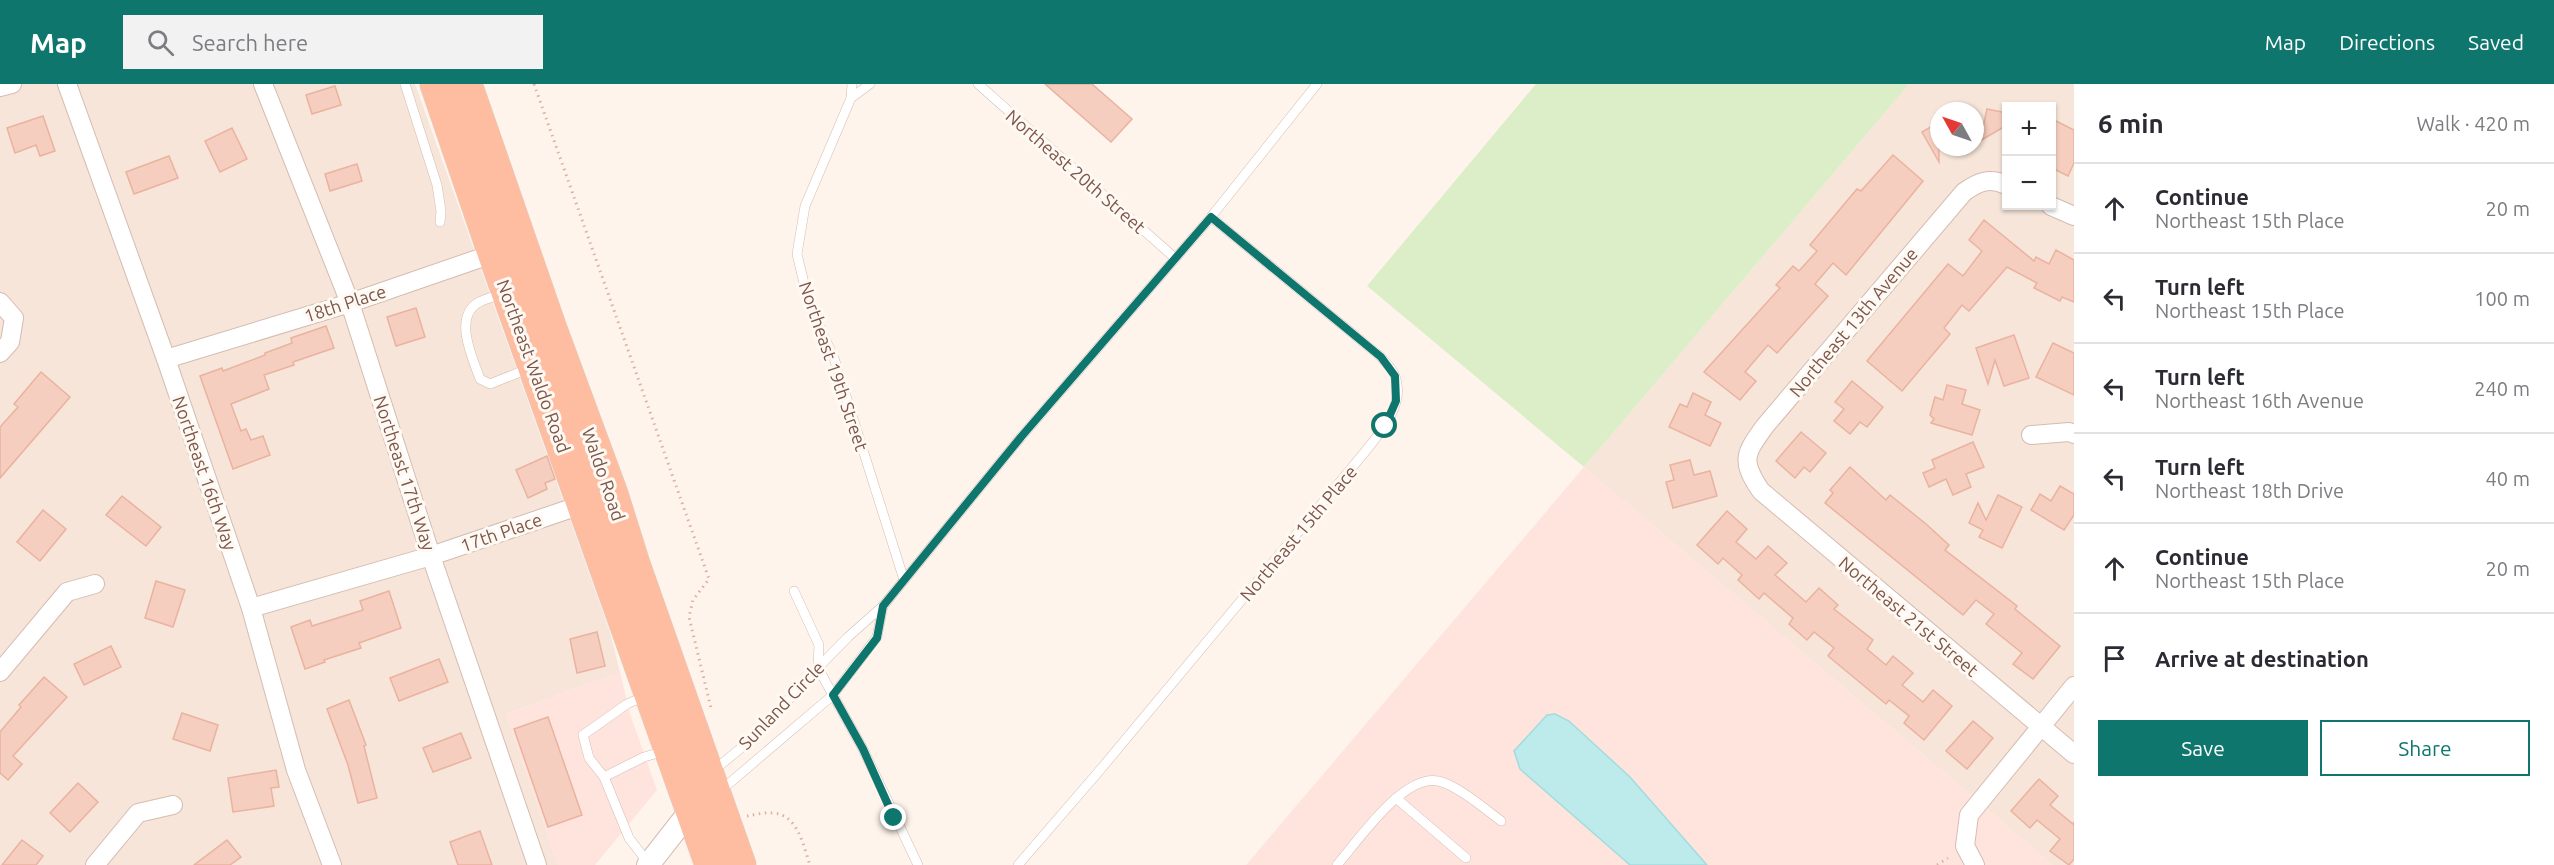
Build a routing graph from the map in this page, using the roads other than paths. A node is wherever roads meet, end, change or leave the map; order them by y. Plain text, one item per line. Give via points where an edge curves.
1 (12, 84) edge
2 (67, 84) edge
3 (264, 84) edge
4 (405, 84) edge
5 (436, 84) edge
6 (466, 84) edge
7 (852, 84) edge
8 (870, 84) edge
9 (978, 84) edge
10 (1317, 84) edge
11 (0, 87) edge
12 (851, 98) junction
13 (2002, 183) edge
14 (2056, 208) edge
15 (2074, 216) edge
16 (1211, 217) junction
17 (440, 222) dead end
18 (523, 244) junction
19 (494, 254) junction
20 (1175, 258) junction
21 (507, 292) junction
22 (0, 302) edge
23 (350, 303) junction
24 (0, 353) edge
25 (166, 359) junction
26 (534, 366) junction
27 (2074, 434) edge
28 (2031, 435) dead end
29 (1749, 473) joint
30 (598, 499) junction
31 (431, 556) junction
32 (904, 580) junction
33 (95, 584) dead end
34 (794, 591) dead end
35 (883, 606) junction
36 (251, 608) junction
37 (634, 648) joint
38 (818, 668) junction
39 (0, 672) edge
40 (2074, 686) edge
41 (650, 693) junction
42 (833, 695) junction
43 (2041, 726) junction
44 (670, 749) junction
45 (2074, 754) edge
46 (604, 777) junction
47 (1396, 798) junction
48 (713, 799) junction
49 (173, 805) dead end
50 (1501, 820) dead end
51 (1466, 858) dead end
52 (95, 865) edge
53 (332, 865) edge
54 (537, 865) edge
55 (649, 865) edge
56 (711, 865) edge
57 (740, 865) edge
58 (918, 865) edge
59 (1018, 865) edge
60 (1338, 865) edge
61 (1975, 865) edge

1 - 11 street
2 - 25 street, Northeast 16th Way
3 - 23 street, Northeast 17th Way
4 - 17 lane via 437,185
5 - 19 highway, Northeast Waldo Road
6 - 18 highway, Waldo Road
7 - 12 lane, Northeast 19th Street
8 - 12 lane
9 - 20 lane, Northeast 20th Street
10 - 16 lane, Sunland Circle
12 - 32 lane, Northeast 19th Street via 805,206 797,254 809,304 834,358
13 - 29 street, Northeast 13th Avenue via 1978,182 1964,192 1765,426 1748,450
14 - 15 street
16 - 20 lane, Sunland Circle
16 - 59 lane, Northeast 15th Place via 1381,357 1395,376 1396,401 1385,426 1364,453
18 - 19 street, 18th Place
18 - 30 highway, Waldo Road
19 - 21 highway, Northeast Waldo Road
19 - 23 street, 18th Place
20 - 32 lane, Sunland Circle
21 - 26 highway, Northeast Waldo Road
21 - 26 lane via 477,303 468,314 466,330 477,369 482,381 490,384
22 - 24 street via 14,318 10,342
23 - 25 street, 18th Place
23 - 31 street, Northeast 17th Way
25 - 36 street, Northeast 16th Way
26 - 30 highway, Northeast Waldo Road
27 - 28 street
29 - 43 street, Northeast 21st Street via 1761,491
30 - 31 street, 17th Place
30 - 37 highway, Northeast Waldo Road
30 - 48 highway, Waldo Road via 634,564
31 - 36 street, 17th Place
31 - 54 street, Northeast 17th Way
32 - 35 lane, Sunland Circle
33 - 39 street via 67,592
34 - 38 lane via 819,645
35 - 38 lane, Sunland Circle
35 - 42 lane, Sunland Circle via 877,638
36 - 53 street, Northeast 16th Way via 296,770
37 - 41 highway, Waldo Road
38 - 42 lane
38 - 48 lane, Sunland Circle via 758,734
40 - 43 street
41 - 44 highway, Waldo Road
41 - 46 lane via 583,735 589,758
42 - 48 lane, Sunland Circle
42 - 58 lane
43 - 45 street, Northeast 21st Street
43 - 61 street via 1969,815 1965,846
44 - 46 lane
44 - 48 highway, Waldo Road
46 - 55 lane via 629,838
47 - 50 lane via 1418,783 1438,781
47 - 51 lane
47 - 60 lane
48 - 55 street
48 - 56 highway, Waldo Road
48 - 57 highway, Waldo Road
49 - 52 street via 138,813

